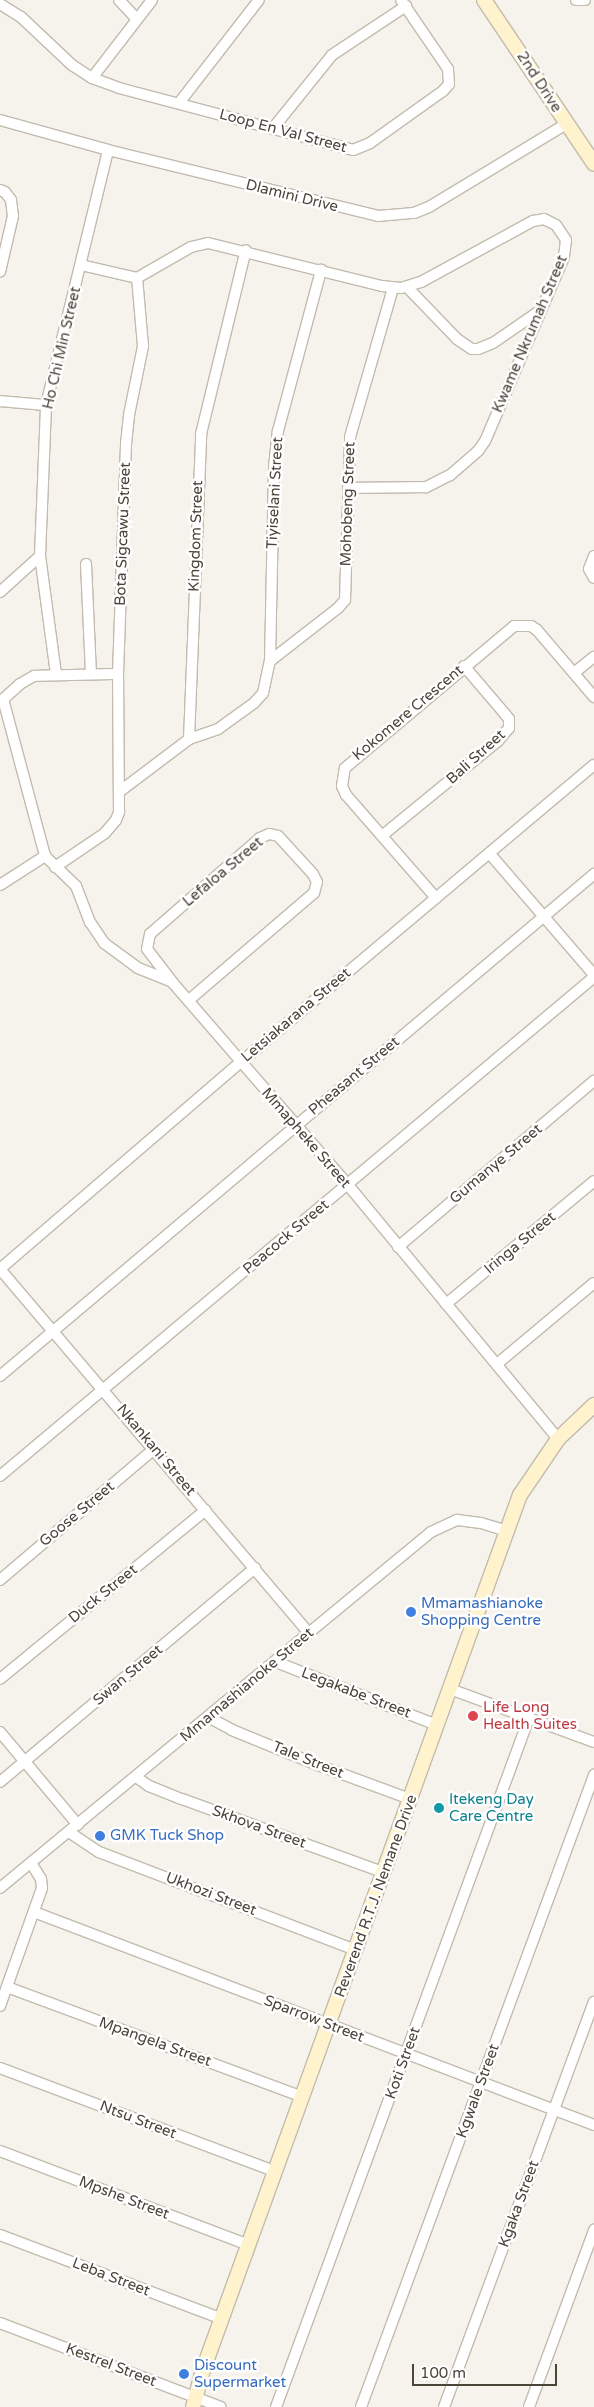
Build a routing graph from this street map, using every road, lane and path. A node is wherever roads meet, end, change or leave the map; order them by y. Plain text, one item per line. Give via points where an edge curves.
1 (119, 0) edge
2 (152, 0) edge
3 (259, 0) edge
4 (484, 0) edge
5 (576, 0) edge
6 (585, 0) edge
7 (403, 3) edge
8 (0, 4) edge
9 (137, 19) junction
10 (92, 78) junction
11 (179, 103) junction
12 (0, 120) edge
13 (566, 124) junction
14 (274, 127) junction
15 (108, 150) junction
16 (592, 157) edge
17 (0, 190) edge
18 (246, 250) junction
19 (81, 265) junction
20 (321, 270) junction
21 (0, 272) edge
22 (137, 278) junction
23 (407, 287) junction
24 (392, 288) junction
25 (541, 310) junction
26 (0, 401) edge
27 (46, 405) junction
28 (348, 488) junction
29 (40, 556) junction
30 (594, 556) edge
31 (86, 564) dead end
32 (594, 578) edge
33 (0, 592) edge
34 (594, 657) edge
35 (270, 661) junction
36 (464, 666) junction
37 (574, 673) junction
38 (56, 674) junction
39 (91, 674) junction
40 (118, 674) junction
41 (594, 698) edge
42 (2, 701) edge
43 (189, 739) junction
44 (594, 765) edge
45 (119, 792) junction
46 (383, 835) junction
47 (490, 854) junction
48 (45, 856) junction
49 (55, 867) junction
50 (594, 874) edge
51 (0, 885) edge
52 (436, 898) junction
53 (544, 916) junction
54 (594, 976) edge
55 (173, 983) junction
56 (189, 1000) junction
57 (241, 1062) junction
58 (594, 1081) edge
59 (296, 1125) junction
60 (594, 1181) edge
61 (348, 1185) junction
62 (398, 1247) junction
63 (0, 1269) edge
64 (594, 1283) edge
65 (446, 1304) junction
66 (54, 1331) junction
67 (497, 1364) junction
68 (0, 1376) edge
69 (104, 1389) junction
70 (594, 1405) edge
71 (558, 1439) junction
72 (154, 1449) junction
73 (0, 1476) edge
74 (206, 1510) junction
75 (507, 1531) junction
76 (256, 1568) junction
77 (0, 1580) edge
78 (309, 1633) junction
79 (276, 1662) junction
80 (0, 1679) edge
81 (450, 1689) junction
82 (208, 1717) junction
83 (529, 1718) junction
84 (437, 1725) junction
85 (0, 1732) edge
86 (594, 1742) edge
87 (24, 1762) junction
88 (594, 1775) edge
89 (136, 1777) junction
90 (0, 1782) edge
91 (410, 1799) junction
92 (78, 1825) junction
93 (68, 1832) junction
94 (31, 1863) junction
95 (384, 1872) junction
96 (0, 1888) edge
97 (34, 1912) junction
98 (356, 1950) junction
99 (7, 1987) junction
100 (594, 2002) edge
101 (0, 2006) edge
102 (329, 2025) junction
103 (406, 2055) junction
104 (0, 2068) edge
105 (481, 2083) junction
106 (303, 2097) junction
107 (554, 2110) junction
108 (594, 2125) edge
109 (0, 2151) edge
110 (276, 2172) junction
111 (594, 2230) edge
112 (0, 2235) edge
113 (249, 2245) junction
114 (222, 2319) junction
115 (0, 2323) edge
116 (194, 2402) edge
117 (221, 2407) edge
118 (276, 2407) edge
119 (361, 2407) edge
120 (444, 2407) edge
121 (529, 2407) edge

1 - 9 street
2 - 9 street
3 - 11 street
4 - 13 street, 2nd Drive
5 - 6 street
7 - 14 street via 332,54
7 - 14 street, Loop En Val Street via 448,69 450,80 444,91 357,149
8 - 10 street, Loop En Val Street via 21,17 72,65
9 - 10 street
10 - 11 street, Loop En Val Street
11 - 14 street, Loop En Val Street
12 - 15 street, Dlamini Drive
13 - 15 street, Dlamini Drive via 429,207 414,213 389,216 360,213
13 - 16 street, 2nd Drive
15 - 19 street, Ho Chi Min Street
17 - 21 street via 11,200 13,216
18 - 20 street, Kwame Nkrumah Street
18 - 22 street, Kwame Nkrumah Street via 212,243 199,244
18 - 43 street, Kingdom Street via 200,434
19 - 22 street
19 - 27 street, Ho Chi Min Street
20 - 24 street, Kwame Nkrumah Street
20 - 35 street, Tiyiselani Street via 278,431 274,467
22 - 40 street, Bota Sigcawu Street via 143,346 126,444
23 - 24 street, Kwame Nkrumah Street
23 - 25 street via 457,339 472,349 478,350 493,343
23 - 25 street, Kwame Nkrumah Street via 533,221 544,219 560,228 567,248
24 - 28 street, Mohobeng Street via 353,424
25 - 28 street, Kwame Nkrumah Street via 485,441 473,456 450,475 426,487
26 - 27 street
27 - 29 street, Ho Chi Min Street
28 - 35 street, Mohobeng Street via 343,602
29 - 33 street
29 - 38 street, Ho Chi Min Street
30 - 32 street via 589,569
31 - 39 street
34 - 37 street
35 - 43 street, Tiyiselani Street via 260,698 218,729
36 - 37 street, Kokomere Crescent via 508,629 525,625 537,630
36 - 46 street, Kokomere Crescent via 345,768 343,791
36 - 46 street, Bali Street via 506,714 508,728 498,741
37 - 41 street, Kokomere Crescent
38 - 39 street
38 - 42 street via 27,678
39 - 40 street
40 - 45 street, Bota Sigcawu Street
42 - 48 street
43 - 45 street
44 - 47 street, Letsiakarana Street
45 - 49 street, Bota Sigcawu Street via 119,812 112,827
46 - 52 street, Kokomere Crescent
47 - 52 street, Letsiakarana Street
47 - 53 street
48 - 49 street, Mmapheke Street
48 - 51 street
49 - 55 street, Mmapheke Street via 76,886 90,922 104,943 138,968
50 - 53 street, Pheasant Street
52 - 57 street, Letsiakarana Street
53 - 54 street
53 - 59 street, Pheasant Street
54 - 61 street, Peacock Street
55 - 56 street, Mmapheke Street
55 - 56 street, Lefaloa Street via 147,949 150,934 260,838 269,834 278,836 313,874 317,882 314,893
56 - 57 street, Mmapheke Street
57 - 59 street, Mmapheke Street
57 - 63 street, Letsiakarana Street
58 - 62 street, Gumanye Street
59 - 61 street, Mmapheke Street
59 - 66 street, Pheasant Street
60 - 65 street, Iringa Street
61 - 62 street, Mmapheke Street
61 - 69 street, Peacock Street
62 - 65 street, Mmapheke Street
63 - 66 street, Nkankani Street
64 - 67 street
65 - 67 street, Mmapheke Street
66 - 68 street, Pheasant Street
66 - 69 street, Nkankani Street
67 - 71 street, Mmapheke Street
69 - 72 street, Nkankani Street
69 - 73 street, Peacock Street
70 - 71 street, Reverend R.T.J. Nemane Drive
71 - 75 street, Reverend R.T.J. Nemane Drive via 520,1495
72 - 74 street, Nkankani Street
72 - 77 street, Goose Street
74 - 76 street, Nkankani Street
74 - 80 street, Duck Street
75 - 78 street, Mmamashianoke Street via 467,1520 448,1523 431,1532
75 - 81 street, Reverend R.T.J. Nemane Drive
76 - 78 street, Nkankani Street
76 - 87 street, Swan Street
78 - 79 street, Mmamashianoke Street
79 - 82 street, Mmamashianoke Street
79 - 84 street, Legakabe Street
81 - 83 street
81 - 84 street, Reverend R.T.J. Nemane Drive
82 - 89 street, Mmamashianoke Street
82 - 91 street, Tale Street via 315,1764
83 - 86 street
83 - 103 street, Koti Street
84 - 91 street, Reverend R.T.J. Nemane Drive
85 - 87 street
87 - 90 street, Swan Street
87 - 92 street
88 - 105 street, Kgwale Street
89 - 92 street, Mmamashianoke Street
89 - 95 street, Skhova Street via 149,1786 182,1799
91 - 95 street, Reverend R.T.J. Nemane Drive
92 - 93 street, Mmamashianoke Street
93 - 94 street, Mmamashianoke Street
93 - 98 street, Ukhozi Street via 99,1852
94 - 96 street, Mmamashianoke Street
94 - 97 street via 42,1883
95 - 98 street, Reverend R.T.J. Nemane Drive
97 - 99 street
97 - 102 street, Sparrow Street
98 - 102 street, Reverend R.T.J. Nemane Drive
99 - 101 street
99 - 106 street, Mpangela Street
100 - 107 street, Kgaka Street
102 - 103 street, Sparrow Street
102 - 106 street, Reverend R.T.J. Nemane Drive
103 - 105 street, Sparrow Street
103 - 118 street, Koti Street
104 - 110 street, Ntsu Street
105 - 107 street, Sparrow Street
105 - 119 street, Kgwale Street
106 - 110 street, Reverend R.T.J. Nemane Drive
107 - 108 street, Sparrow Street
107 - 120 street, Kgaka Street
109 - 113 street, Mpshe Street
110 - 113 street, Reverend R.T.J. Nemane Drive
111 - 121 street
112 - 114 street, Leba Street
113 - 114 street, Reverend R.T.J. Nemane Drive
114 - 116 street, Reverend R.T.J. Nemane Drive
115 - 116 street, Kestrel Street
116 - 117 street, Kestrel Street

